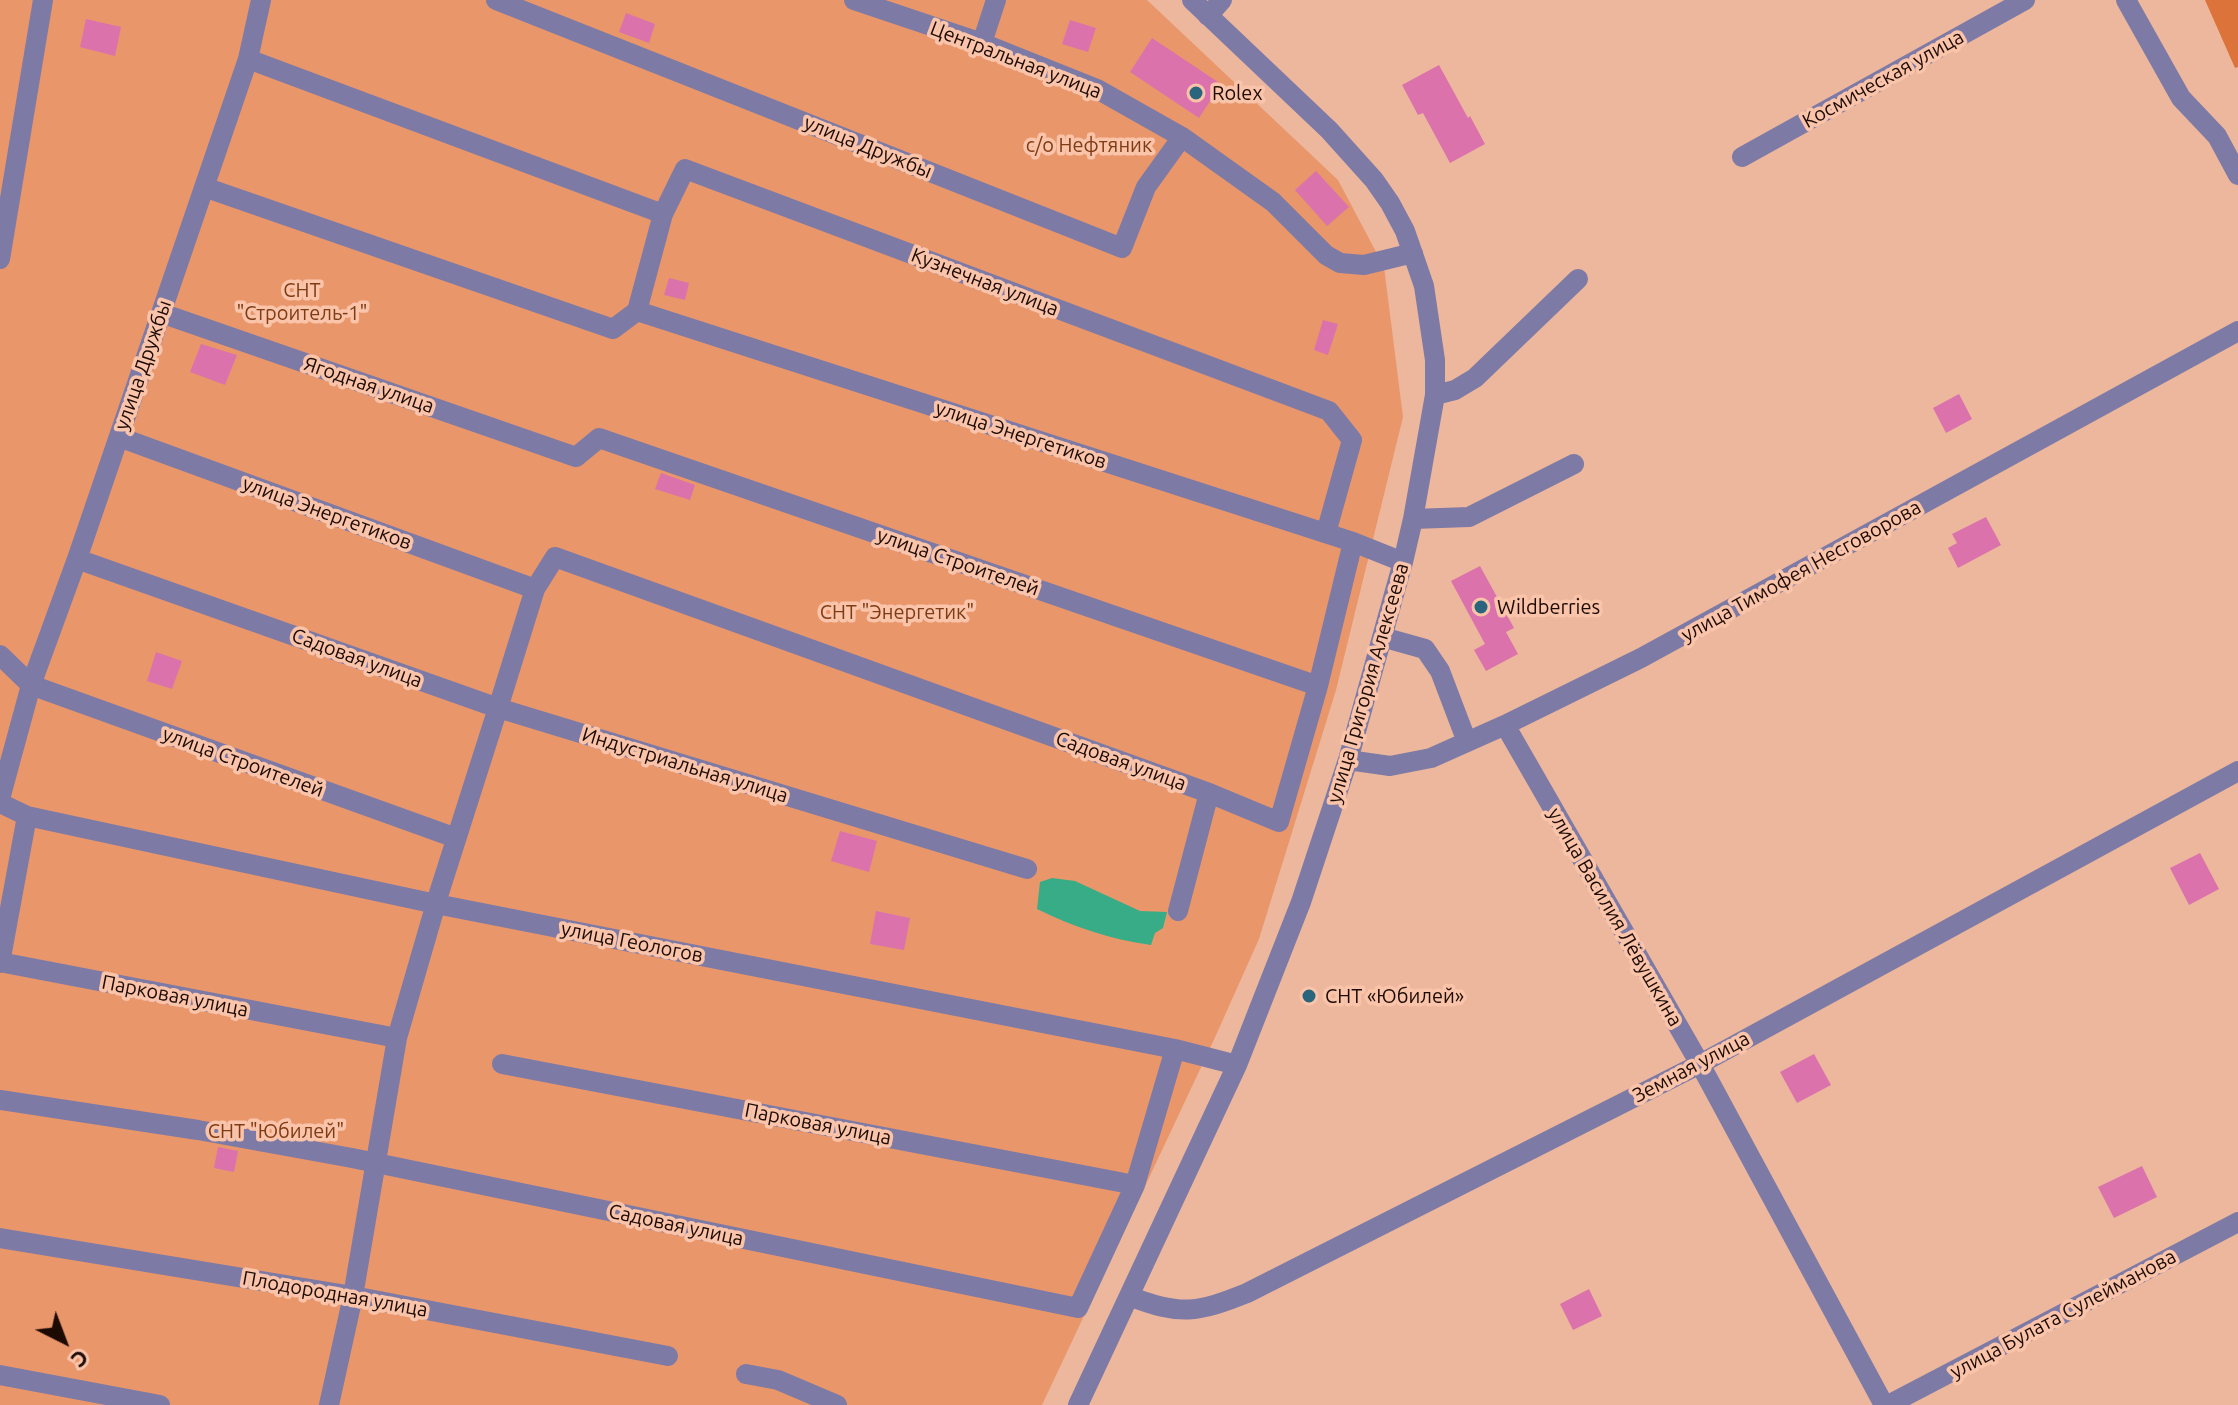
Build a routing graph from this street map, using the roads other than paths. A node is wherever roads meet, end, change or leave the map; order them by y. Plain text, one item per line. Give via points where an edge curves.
1 (43, 0) edge
2 (260, 0) edge
3 (496, 0) edge
4 (996, 0) edge
5 (1192, 0) edge
6 (1222, 0) edge
7 (2025, 0) edge
8 (2126, 0) edge
9 (860, 1) edge
10 (1208, 16) junction
11 (982, 43) junction
12 (248, 59) junction
13 (1182, 137) junction
14 (1742, 157) dead end
15 (2238, 175) edge
16 (204, 187) junction
17 (663, 214) junction
18 (1413, 253) junction
19 (0, 259) edge
20 (1578, 279) dead end
21 (637, 311) junction
22 (161, 313) junction
23 (2238, 331) edge
24 (1435, 395) junction
25 (119, 437) junction
26 (599, 438) joint
27 (1574, 464) dead end
28 (1413, 519) junction
29 (1326, 533) junction
30 (1353, 542) junction
31 (77, 559) junction
32 (1403, 562) junction
33 (535, 589) junction
34 (1382, 637) junction
35 (0, 655) edge
36 (31, 685) junction
37 (1318, 686) junction
38 (498, 708) junction
39 (1505, 725) junction
40 (1467, 742) junction
41 (1348, 760) junction
42 (2238, 771) edge
43 (1209, 793) junction
44 (0, 801) edge
45 (27, 816) junction
46 (456, 838) junction
47 (1027, 869) dead end
48 (437, 898) junction
49 (1178, 911) dead end
50 (0, 962) edge
51 (397, 1038) junction
52 (1175, 1049) junction
53 (502, 1064) dead end
54 (1700, 1064) junction
55 (1237, 1065) junction
56 (0, 1100) edge
57 (376, 1164) junction
58 (1135, 1185) junction
59 (2238, 1222) edge
60 (0, 1238) edge
61 (353, 1296) junction
62 (1129, 1296) junction
63 (668, 1356) dead end
64 (746, 1374) dead end
65 (0, 1375) edge
66 (160, 1405) edge
67 (329, 1405) edge
68 (837, 1405) edge
69 (1078, 1405) edge
70 (1886, 1405) edge

1 - 19 street
2 - 12 street, улица Дружбы
3 - 13 street, улица Дружбы via 1122,248 1146,187
4 - 11 street
5 - 10 street, улица Григория Алексеева
6 - 10 street
7 - 14 street, Космическая улица
8 - 15 street via 2181,98 2217,136
9 - 11 street, Центральная улица
10 - 18 street, улица Григория Алексеева via 1360,164 1390,203
11 - 13 street, Центральная улица via 1097,89
12 - 16 street, улица Дружбы
12 - 17 street
13 - 18 street, Центральная улица via 1273,202 1340,263 1364,265
16 - 21 street via 613,329
16 - 22 street, улица Дружбы
17 - 21 street, Кузнечная улица
17 - 29 street, Кузнечная улица via 685,169 1329,411 1352,440
18 - 24 street, улица Григория Алексеева via 1424,286
20 - 24 street via 1475,378
21 - 29 street, улица Энергетиков
22 - 25 street, улица Дружбы
22 - 26 street, Ягодная улица via 576,457
23 - 39 street, улица Тимофея Несговорова via 1641,658
24 - 28 street, улица Григория Алексеева
25 - 31 street, улица Дружбы
25 - 33 street, улица Энергетиков
26 - 37 street, улица Строителей
27 - 28 street via 1469,517
28 - 32 street, улица Григория Алексеева
29 - 30 street, улица Энергетиков
30 - 32 street, улица Энергетиков
30 - 37 street, Садовая улица
31 - 36 street, улица Дружбы
31 - 38 street, Садовая улица
32 - 34 street, улица Григория Алексеева
33 - 38 street
33 - 43 street, Садовая улица via 555,557
34 - 40 street via 1425,649 1440,671
34 - 41 street, улица Григория Алексеева
35 - 36 street
36 - 44 street, улица Дружбы
36 - 46 street, улица Строителей
37 - 43 street, Садовая улица via 1279,822
38 - 46 street
38 - 47 street, Индустриальная улица
39 - 40 street, улица Тимофея Несговорова
39 - 54 street, улица Василия Лёвушкина
40 - 41 street, улица Тимофея Несговорова via 1431,758 1390,766
41 - 55 street, улица Григория Алексеева via 1301,902
42 - 54 street, Земная улица
43 - 49 street
44 - 45 street, улица Геологов
45 - 48 street, улица Геологов
45 - 50 street
46 - 48 street
48 - 51 street
48 - 52 street, улица Геологов
50 - 51 street, Парковая улица
51 - 57 street
52 - 55 street, улица Геологов
52 - 58 street, Садовая улица
53 - 58 street, Парковая улица
54 - 62 street, Земная улица via 1219,1305 1192,1311 1160,1308
54 - 70 street, улица Василия Лёвушкина
55 - 62 street, улица Григория Алексеева
56 - 57 street, Садовая улица
57 - 58 street, Садовая улица via 1078,1308
57 - 61 street
59 - 70 street, улица Булата Сулейманова
60 - 61 street, Плодородная улица
61 - 63 street, Плодородная улица
61 - 67 street
62 - 69 street, улица Григория Алексеева
64 - 68 street via 778,1380
65 - 66 street

